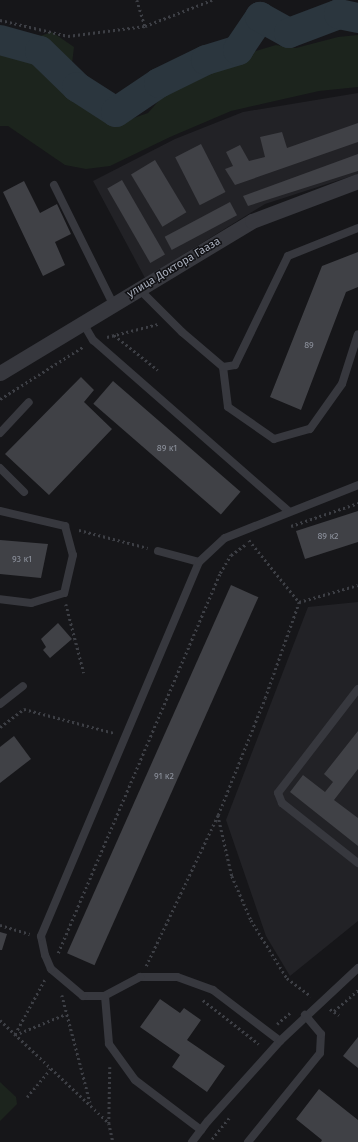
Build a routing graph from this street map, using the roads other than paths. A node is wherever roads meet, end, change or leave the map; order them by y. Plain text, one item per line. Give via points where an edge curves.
1 (358, 181) edge
2 (54, 185) dead end
3 (358, 228) edge
4 (139, 289) junction
5 (113, 304) junction
6 (83, 323) junction
7 (358, 334) edge
8 (223, 367) junction
9 (0, 373) edge
10 (29, 402) dead end
11 (0, 433) edge
12 (0, 468) edge
13 (358, 485) edge
14 (24, 492) dead end
15 (288, 511) junction
16 (0, 512) edge
17 (158, 551) road end
18 (199, 562) junction
19 (0, 599) edge
20 (23, 686) dead end
21 (358, 689) edge
22 (0, 704) edge
23 (358, 863) edge
24 (358, 968) edge
25 (105, 996) junction
26 (306, 1015) junction
27 (280, 1041) junction
28 (200, 1130) junction
29 (192, 1142) edge
30 (248, 1142) edge

1 - 4 street, улица Доктора Гааза via 252,221
2 - 5 lane
3 - 8 lane via 288,256 236,364
4 - 5 street, улица Доктора Гааза
4 - 8 lane
5 - 6 street, улица Доктора Гааза
6 - 9 street, улица Доктора Гааза
6 - 15 lane via 93,340
7 - 8 lane via 342,384 310,429 274,440 228,407
10 - 11 lane
12 - 14 lane
13 - 15 lane
15 - 18 lane via 225,538
16 - 19 lane via 65,526 73,555 64,593 31,603
17 - 18 lane
18 - 25 lane via 41,936 45,955 58,976 83,996
20 - 22 lane
21 - 23 lane via 278,793 282,803
24 - 26 lane
25 - 27 lane via 140,977 177,977 213,990
25 - 28 lane via 109,1044 135,1080
26 - 27 lane
26 - 30 lane via 321,1034 320,1053
27 - 28 lane
28 - 29 lane

